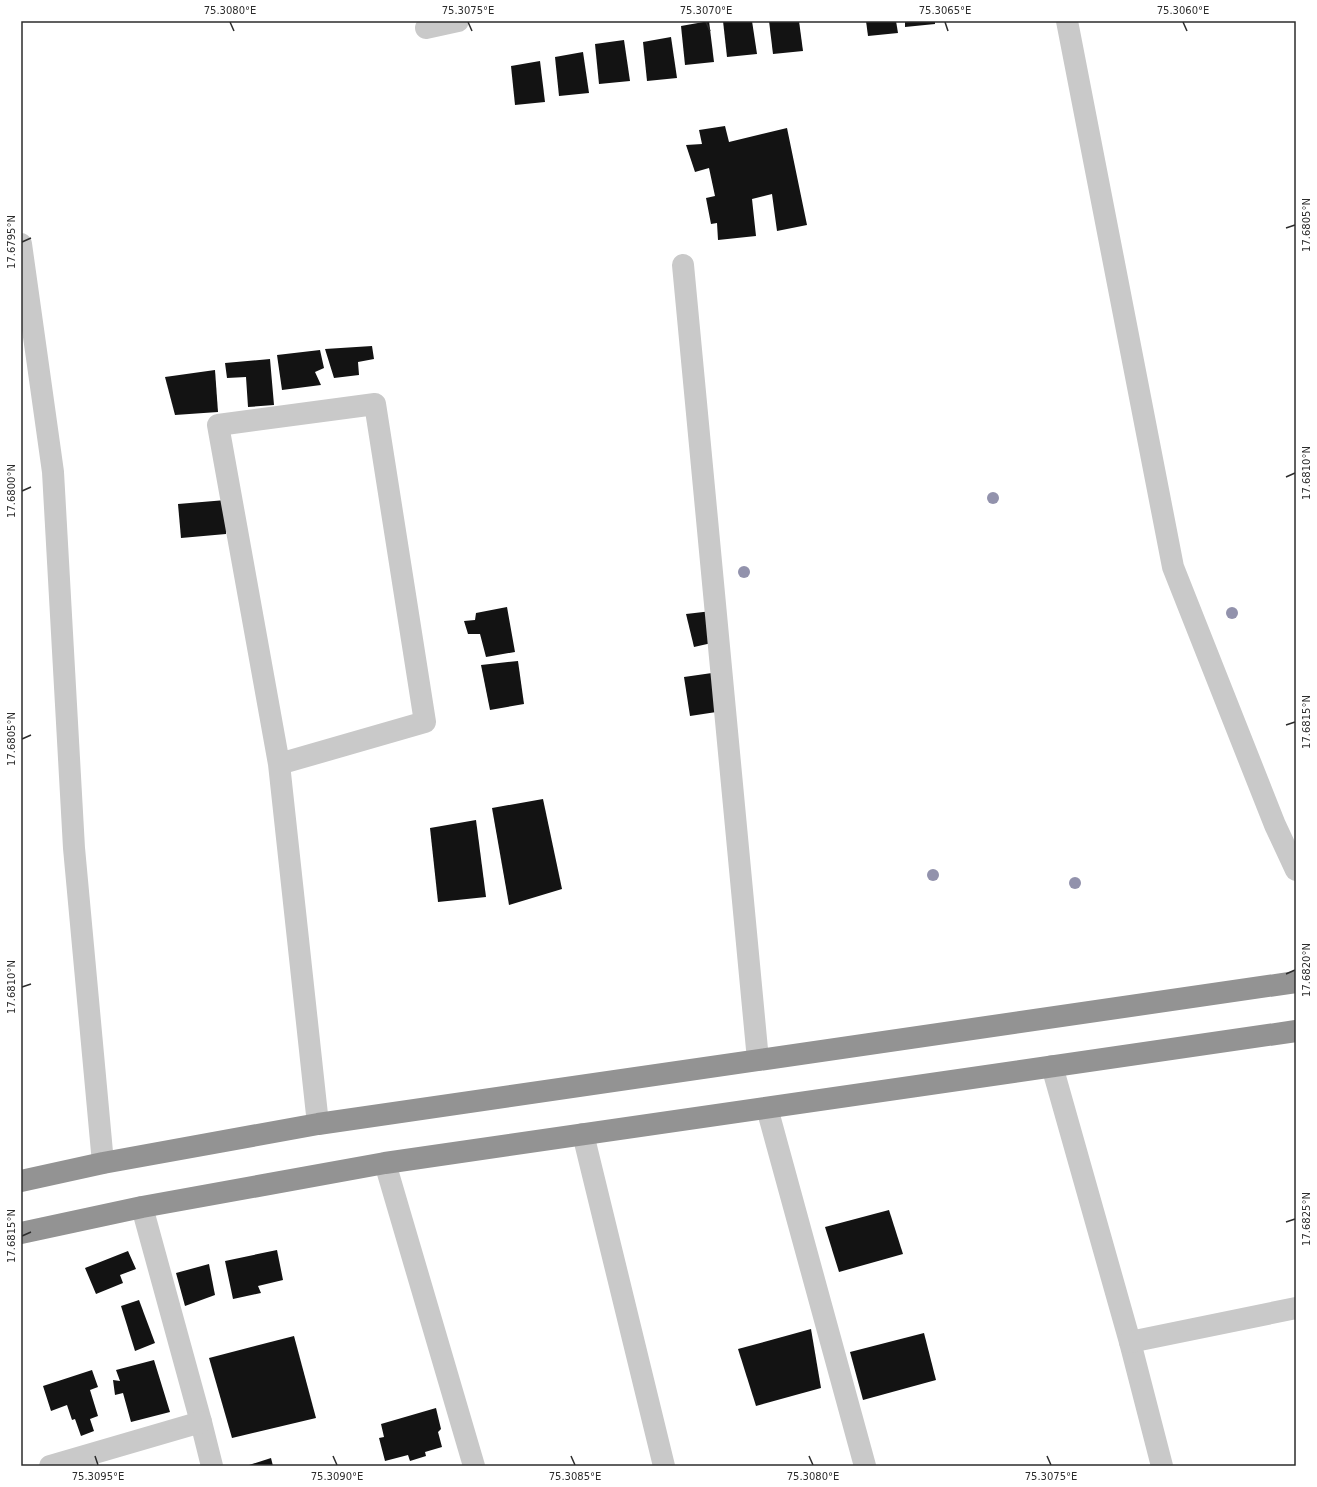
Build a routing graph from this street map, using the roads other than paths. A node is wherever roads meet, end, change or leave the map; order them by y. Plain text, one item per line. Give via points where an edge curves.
1 (458, 21) edge
2 (1067, 21) edge
3 (426, 28) dead end
4 (21, 244) edge
5 (683, 265) dead end
6 (279, 764) junction
7 (1296, 870) edge
8 (1296, 982) edge
9 (1296, 1031) edge
10 (758, 1060) junction
11 (1052, 1066) junction
12 (767, 1108) junction
13 (318, 1124) junction
14 (583, 1134) junction
15 (103, 1163) junction
16 (385, 1163) junction
17 (21, 1181) edge
18 (142, 1207) junction
19 (21, 1233) edge
20 (1296, 1308) edge
21 (1130, 1342) junction
22 (201, 1422) junction
23 (50, 1466) edge
24 (212, 1466) edge
25 (474, 1466) edge
26 (664, 1466) edge
27 (865, 1466) edge
28 (1162, 1466) edge

1 - 3 street
2 - 7 street via 1173,567 1275,825
4 - 15 street via 53,472 74,848
5 - 10 street
6 - 6 street via 425,722 375,404 218,425
6 - 13 street
8 - 10 highway
9 - 11 highway
10 - 13 highway
11 - 12 highway
11 - 21 street
12 - 14 highway
12 - 27 street
13 - 15 highway
14 - 16 highway
14 - 26 street
15 - 17 highway
16 - 18 highway
16 - 25 street
18 - 19 highway
18 - 22 street
20 - 21 street
21 - 28 street
22 - 23 street
22 - 24 street

